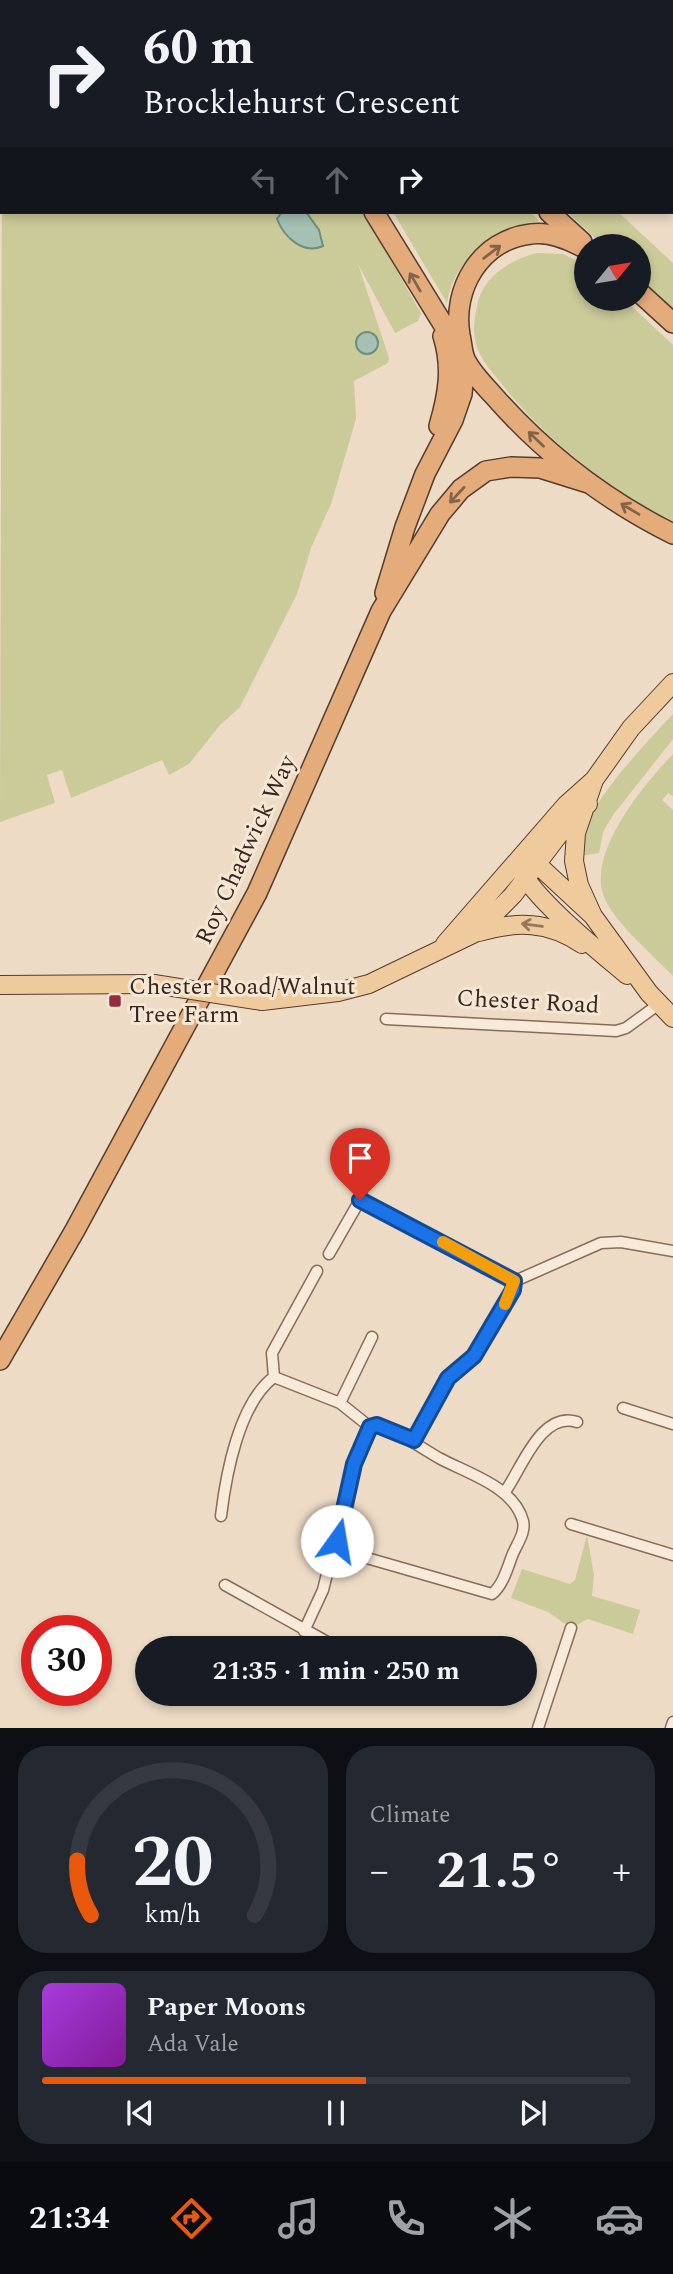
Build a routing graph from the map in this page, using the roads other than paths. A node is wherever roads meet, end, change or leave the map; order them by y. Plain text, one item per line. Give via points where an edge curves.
1 (375, 214) edge
2 (551, 214) edge
3 (574, 236) edge
4 (574, 243) edge
5 (651, 303) edge
6 (437, 316) junction
7 (673, 323) edge
8 (465, 360) junction
9 (425, 474) junction
10 (588, 483) junction
11 (671, 534) edge
12 (381, 611) junction
13 (673, 683) edge
14 (594, 780) junction
15 (588, 804) junction
16 (517, 862) junction
17 (537, 864) junction
18 (526, 880) junction
19 (593, 916) junction
20 (475, 933) junction
21 (440, 949) junction
22 (614, 965) junction
23 (0, 985) edge
24 (654, 999) junction
25 (673, 1018) edge
26 (386, 1019) dead end
27 (366, 1169) dead end
28 (360, 1200) junction
29 (673, 1251) edge
30 (329, 1254) dead end
31 (317, 1271) dead end
32 (514, 1281) junction
33 (372, 1336) dead end
34 (0, 1360) edge
35 (274, 1377) junction
36 (340, 1403) junction
37 (622, 1408) dead end
38 (577, 1422) dead end
39 (673, 1424) edge
40 (370, 1427) junction
41 (414, 1440) junction
42 (504, 1493) junction
43 (221, 1516) dead end
44 (571, 1524) dead end
45 (337, 1541) junction
46 (673, 1555) edge
47 (225, 1586) dead end
48 (571, 1628) dead end
49 (304, 1631) junction
50 (314, 1636) edge
51 (538, 1728) edge

6 -> 1 highway
2 - 3 highway
8 -> 4 highway via 458,301 479,263 503,244 530,234 549,234
5 - 7 highway
6 - 8 highway
6 - 9 highway, Roy Chadwick Way via 450,381
8 - 9 highway, Roy Chadwick Way via 453,420
10 -> 8 highway via 510,414
9 - 12 highway, Roy Chadwick Way via 397,548
11 -> 10 highway
10 -> 12 highway, Roy Chadwick Way via 540,468 486,471 461,489 440,514
12 - 34 highway, Roy Chadwick Way via 257,893
13 - 14 main road via 631,728
14 - 15 main road
14 - 16 main road
15 - 17 main road
15 - 19 main road via 576,833 574,861
16 - 17 main road
16 - 18 main road, Chester Road
16 - 21 main road
17 - 18 main road
17 - 19 main road, Chester Road
18 - 20 main road
18 - 22 main road, Chester Road
19 - 24 main road, Chester Road
20 - 21 main road
22 -> 20 main road via 568,934 536,924 515,923
21 - 23 main road, bridge via 369,984 262,1001 154,984
22 - 24 main road, Chester Road
24 - 25 main road, Chester Road
24 - 26 street, Chester Road via 626,1028 616,1031
27 - 28 street
28 - 30 street
28 - 32 street
29 - 32 street via 601,1243
31 - 35 street via 272,1353
32 - 41 street via 484,1343 448,1378
33 - 36 street
35 - 36 street
35 - 43 street via 262,1386 229,1459
36 - 40 street
37 - 39 street
38 - 42 street via 560,1422 534,1443
40 - 41 street via 377,1425
40 - 45 street via 354,1464
41 - 42 street
42 - 45 street via 525,1525 492,1594 360,1556
44 - 46 street
45 - 49 street via 323,1590
47 - 49 street
48 - 51 street
49 - 50 street

